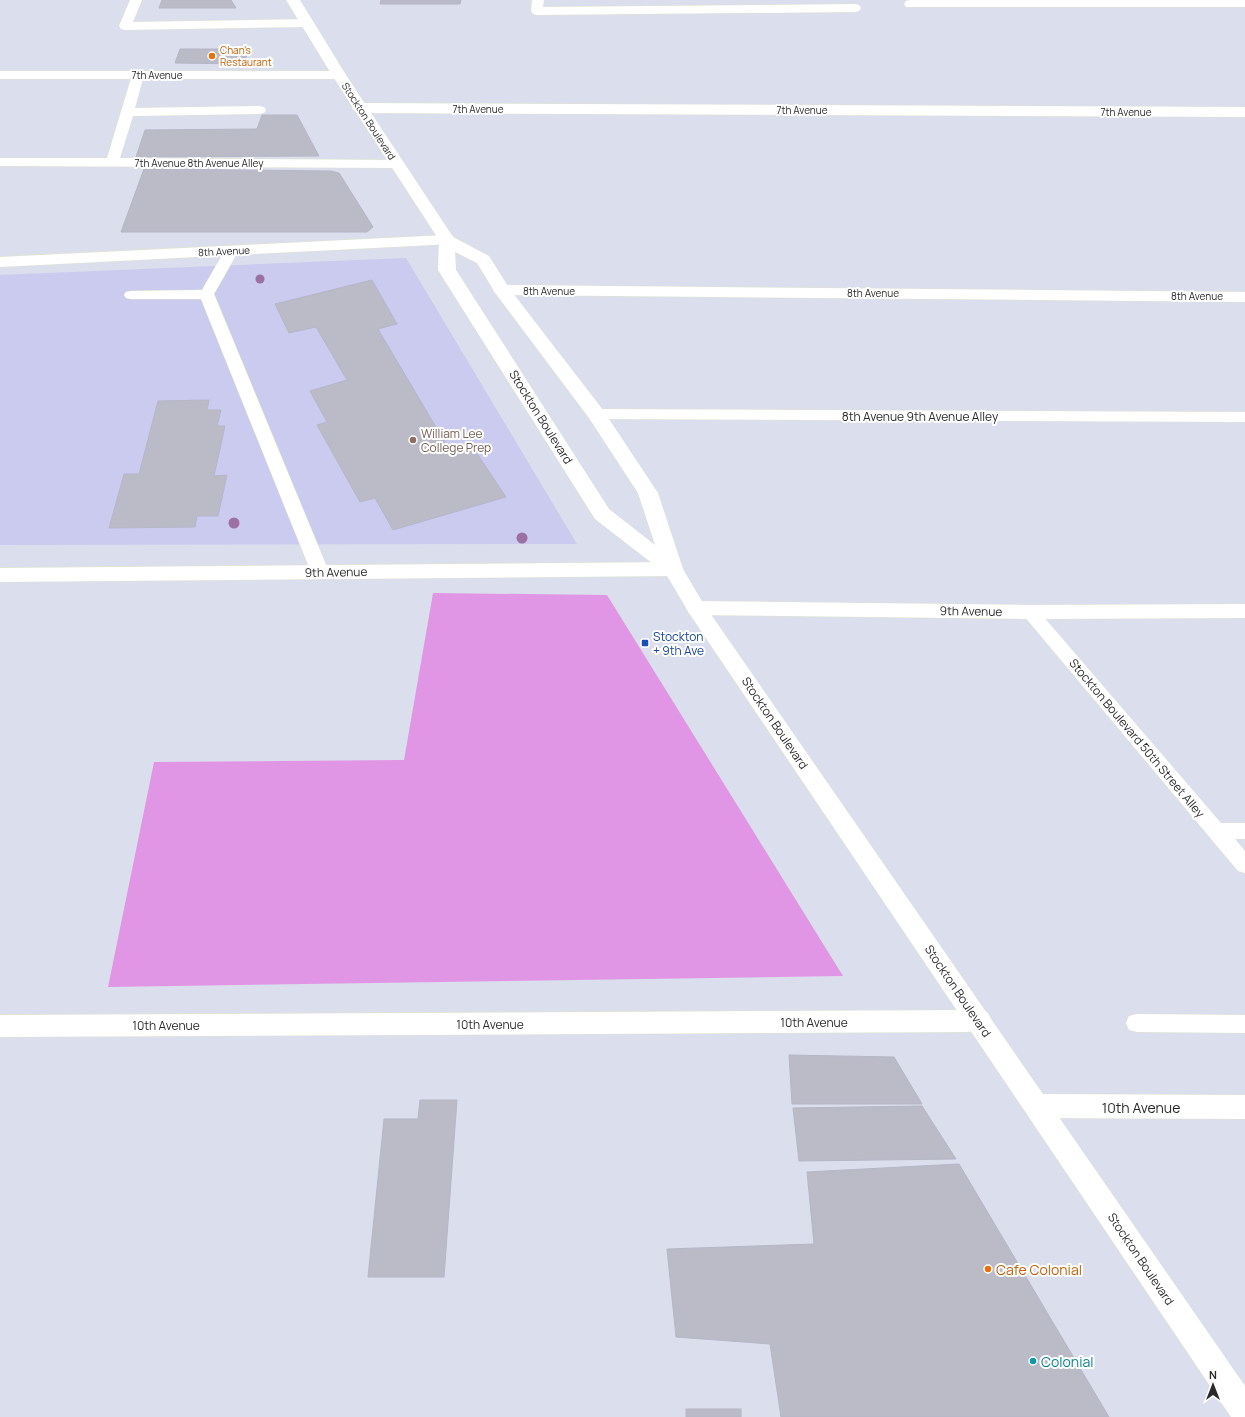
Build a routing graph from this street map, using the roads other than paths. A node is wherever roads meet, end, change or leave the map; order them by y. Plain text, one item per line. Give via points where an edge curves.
1 (136, 0) edge
2 (293, 0) edge
3 (538, 0) edge
4 (1170, 2) edge
5 (1245, 3) edge
6 (910, 4) dead end
7 (614, 5) edge
8 (855, 8) dead end
9 (307, 23) junction
10 (0, 75) edge
11 (138, 75) junction
12 (339, 75) junction
13 (360, 108) junction
14 (259, 110) dead end
15 (127, 112) junction
16 (1245, 112) edge
17 (0, 162) edge
18 (112, 162) junction
19 (397, 164) junction
20 (448, 240) junction
21 (232, 250) junction
22 (0, 262) edge
23 (502, 290) junction
24 (207, 294) junction
25 (132, 295) dead end
26 (1245, 296) edge
27 (596, 414) junction
28 (1245, 417) edge
29 (673, 569) junction
30 (320, 572) junction
31 (0, 575) edge
32 (696, 608) junction
33 (1245, 611) edge
34 (1030, 612) junction
35 (1216, 831) junction
36 (1245, 831) edge
37 (1245, 865) edge
38 (980, 1022) junction
39 (1137, 1023) dead end
40 (1245, 1024) edge
41 (0, 1026) edge
42 (1037, 1106) junction
43 (1245, 1107) edge
44 (1245, 1412) edge

1 - 9 lane via 125,26
2 - 9 street, Stockton Boulevard
3 - 7 lane via 537,11
4 - 5 lane
4 - 6 lane
7 - 8 lane
9 - 12 street, Stockton Boulevard
10 - 11 street, 7th Avenue
11 - 12 street, 7th Avenue
11 - 15 lane
12 - 13 street, Stockton Boulevard
13 - 16 street, 7th Avenue
13 - 19 street, Stockton Boulevard
14 - 15 lane
15 - 18 lane
17 - 18 lane, 7th Avenue 8th Avenue Alley
18 - 19 lane, 7th Avenue 8th Avenue Alley
19 - 20 street, Stockton Boulevard
20 - 21 street, 8th Avenue
20 - 23 street, Stockton Boulevard via 483,260
20 - 29 street, Stockton Boulevard via 448,270 602,514
21 - 22 street, 8th Avenue
21 - 24 lane
23 - 26 street, 8th Avenue
23 - 27 street, Stockton Boulevard
24 - 25 lane
24 - 30 lane
27 - 28 lane, 8th Avenue 9th Avenue Alley
27 - 29 street, Stockton Boulevard via 648,493
29 - 30 street, 9th Avenue
29 - 32 street, Stockton Boulevard
30 - 31 street, 9th Avenue
32 - 34 street, 9th Avenue
32 - 38 street, Stockton Boulevard
33 - 34 street, 9th Avenue
34 - 35 lane, Stockton Boulevard 50th Street Alley
35 - 36 lane
35 - 37 lane, Stockton Boulevard 50th Street Alley
38 - 41 street, 10th Avenue
38 - 42 street, Stockton Boulevard
39 - 40 lane
42 - 43 street, 10th Avenue
42 - 44 street, Stockton Boulevard

